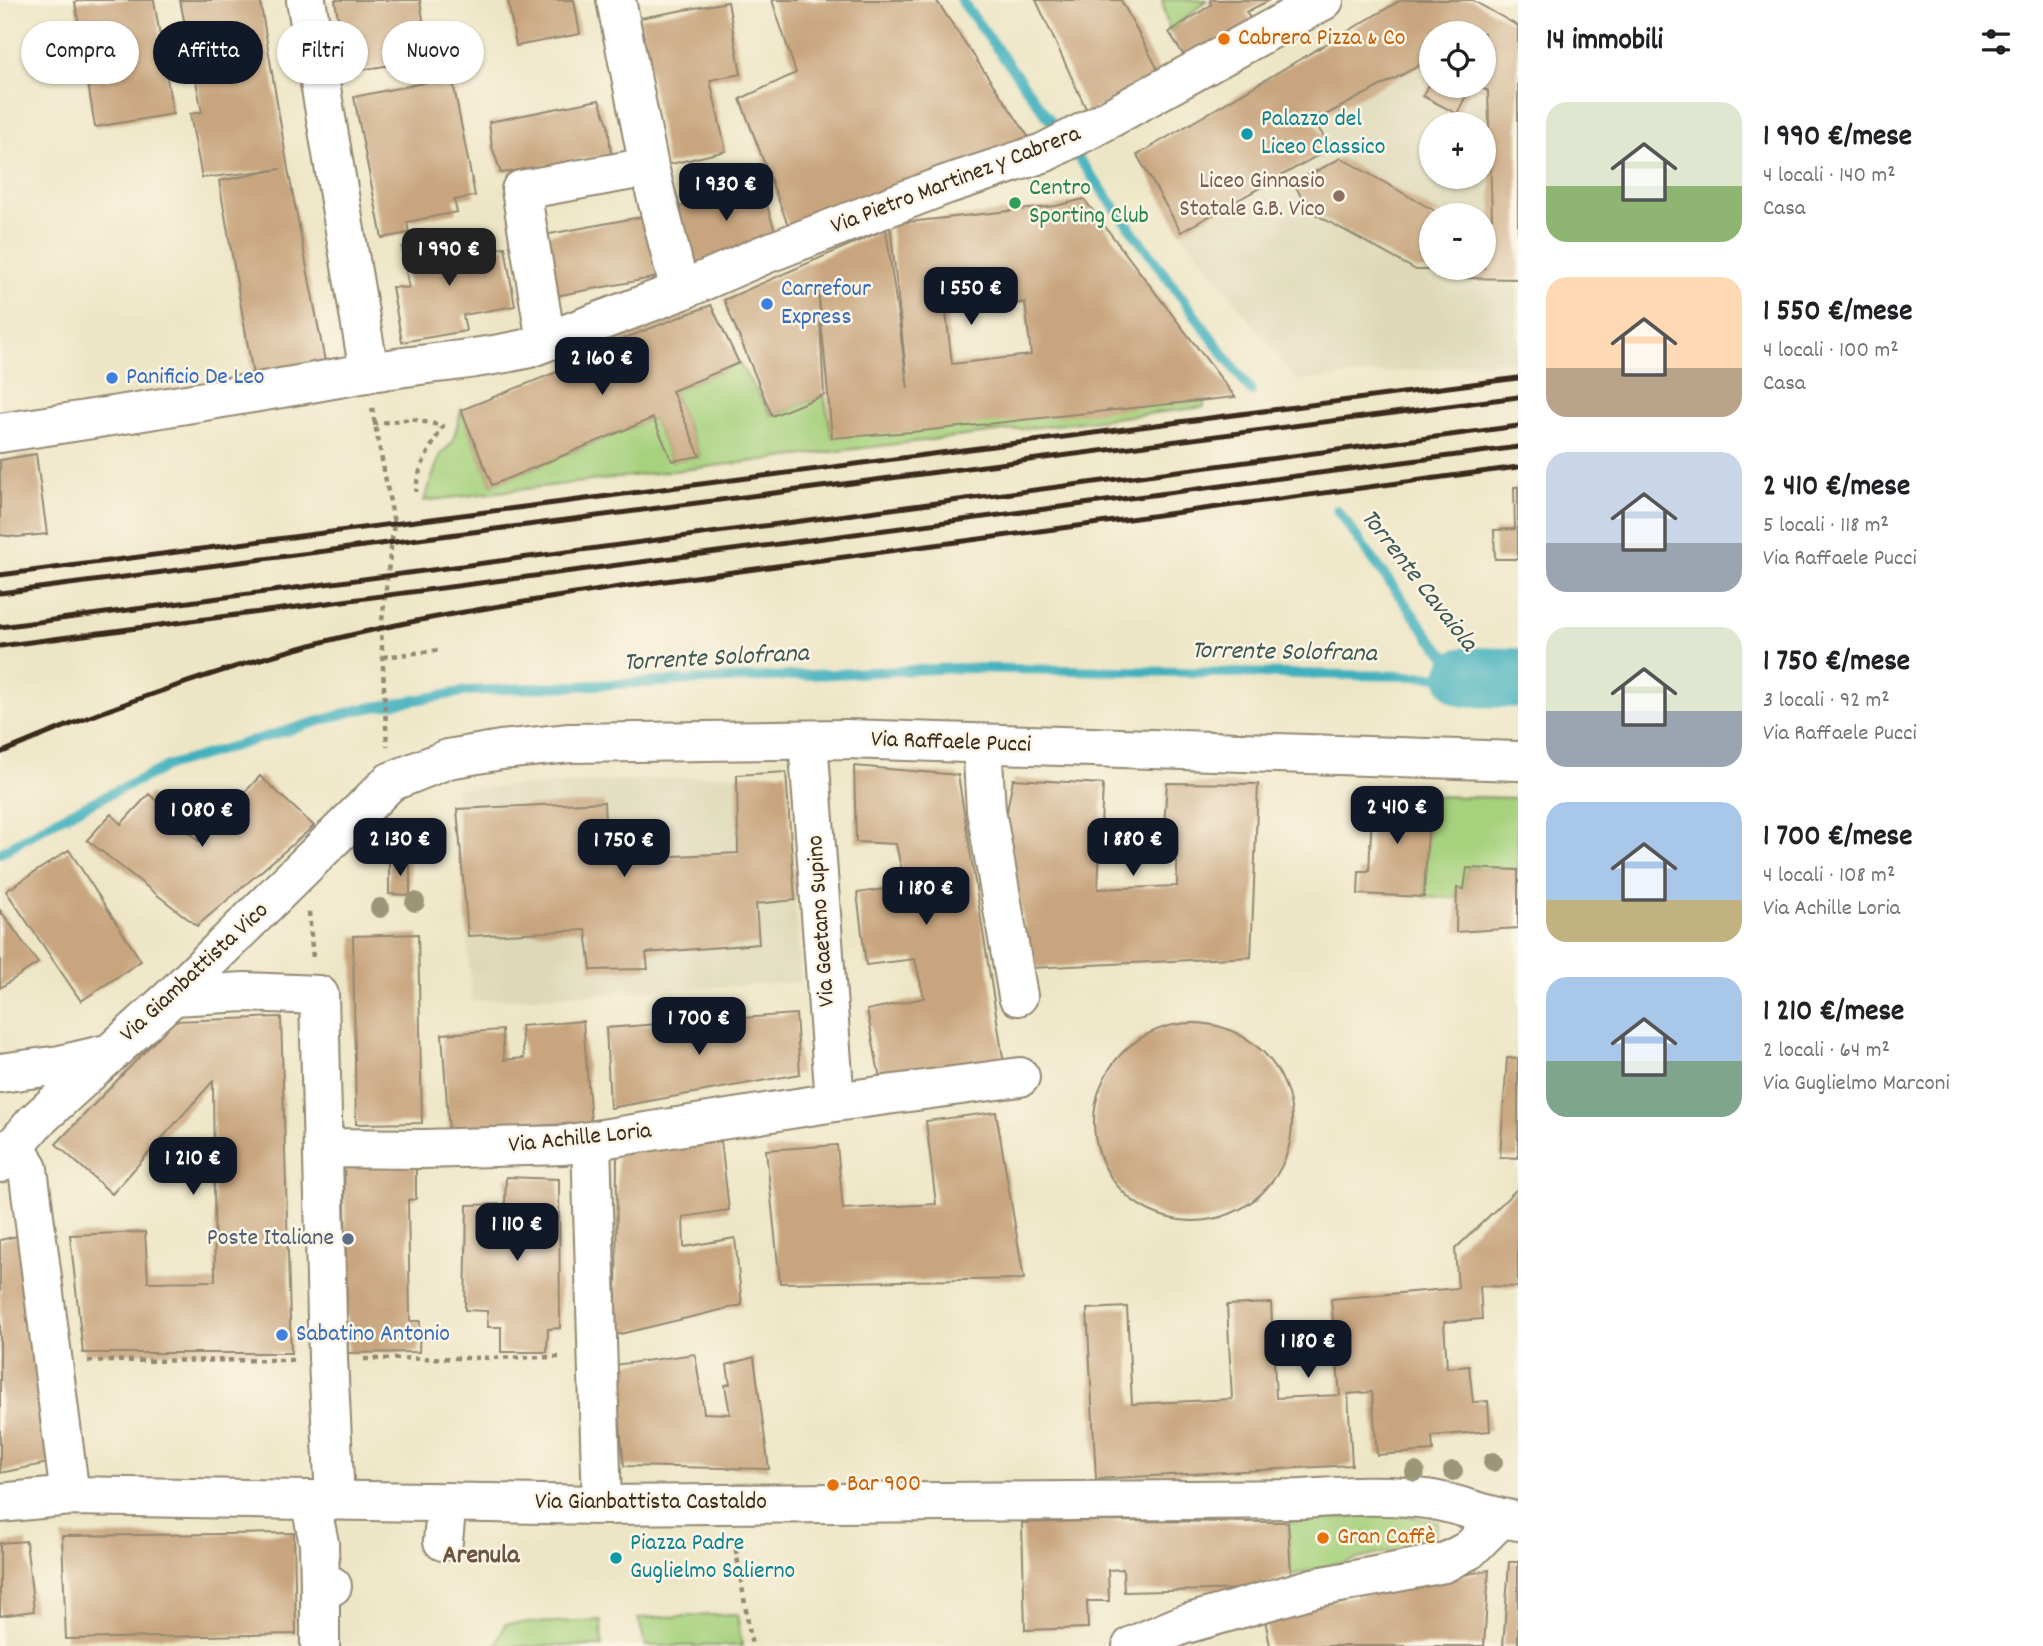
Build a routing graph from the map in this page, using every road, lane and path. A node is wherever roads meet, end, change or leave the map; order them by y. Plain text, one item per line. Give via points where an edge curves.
1 (306, 0) edge
2 (617, 0) edge
3 (1324, 0) edge
4 (649, 167) junction
5 (680, 292) junction
6 (546, 341) junction
7 (369, 373) junction
8 (0, 433) edge
9 (416, 492) dead end
10 (440, 650) dead end
11 (383, 657) junction
12 (385, 727) dead end
13 (808, 740) junction
14 (982, 744) junction
15 (1518, 761) edge
16 (390, 782) joint
17 (306, 867) junction
18 (319, 995) junction
19 (173, 996) junction
20 (1018, 996) dead end
21 (109, 1053) junction
22 (0, 1073) edge
23 (1020, 1077) dead end
24 (835, 1102) junction
25 (591, 1142) junction
26 (4, 1148) edge
27 (323, 1148) junction
28 (70, 1496) junction
29 (322, 1500) junction
30 (447, 1502) junction
31 (0, 1503) edge
32 (728, 1504) junction
33 (602, 1505) junction
34 (1510, 1519) edge
35 (443, 1541) dead end
36 (320, 1646) edge
37 (752, 1646) edge
38 (1132, 1646) edge

1 - 7 street
2 - 4 street
3 - 5 street, Via Pietro Martinez y Cabrera via 1043,153 932,190
4 - 5 street
4 - 6 street via 521,190
5 - 6 street, Via Pietro Martinez y Cabrera
6 - 7 street, Via Pietro Martinez y Cabrera via 506,353
7 - 8 street, Via Pietro Martinez y Cabrera
9 - 11 path via 425,457 443,426 412,419 373,424 394,523 381,629
10 - 11 path
11 - 12 path
13 - 14 street, Via Raffaele Pucci
13 - 16 street, Via Raffaele Pucci via 570,743 448,759
13 - 24 street, Via Gaetano Supino
14 - 15 street, Via Raffaele Pucci
14 - 20 street via 986,810
16 - 17 street, Via Giambattista Vico
17 - 18 path
17 - 19 street, Via Giambattista Vico
18 - 19 street via 245,992
18 - 27 street
19 - 21 street, Via Giambattista Vico
21 - 22 street
21 - 26 street, Via Giambattista Vico
23 - 24 street, Via Achille Loria
24 - 25 street, Via Achille Loria
25 - 27 street, Via Achille Loria via 531,1147
25 - 33 street
26 - 28 street via 22,1157 28,1169
27 - 29 street
28 - 29 street, Via Gianbattista Castaldo
28 - 31 street, Via Gianbattista Castaldo
29 - 30 street, Via Gianbattista Castaldo
29 - 36 street via 319,1542 326,1586
30 - 33 street, Via Gianbattista Castaldo
30 - 35 street
32 - 33 street, Via Gianbattista Castaldo
32 - 34 street, Via Gianbattista Castaldo via 1302,1499 1368,1494 1434,1500
32 - 37 path
34 - 38 street via 1444,1563 1313,1588 1182,1625

